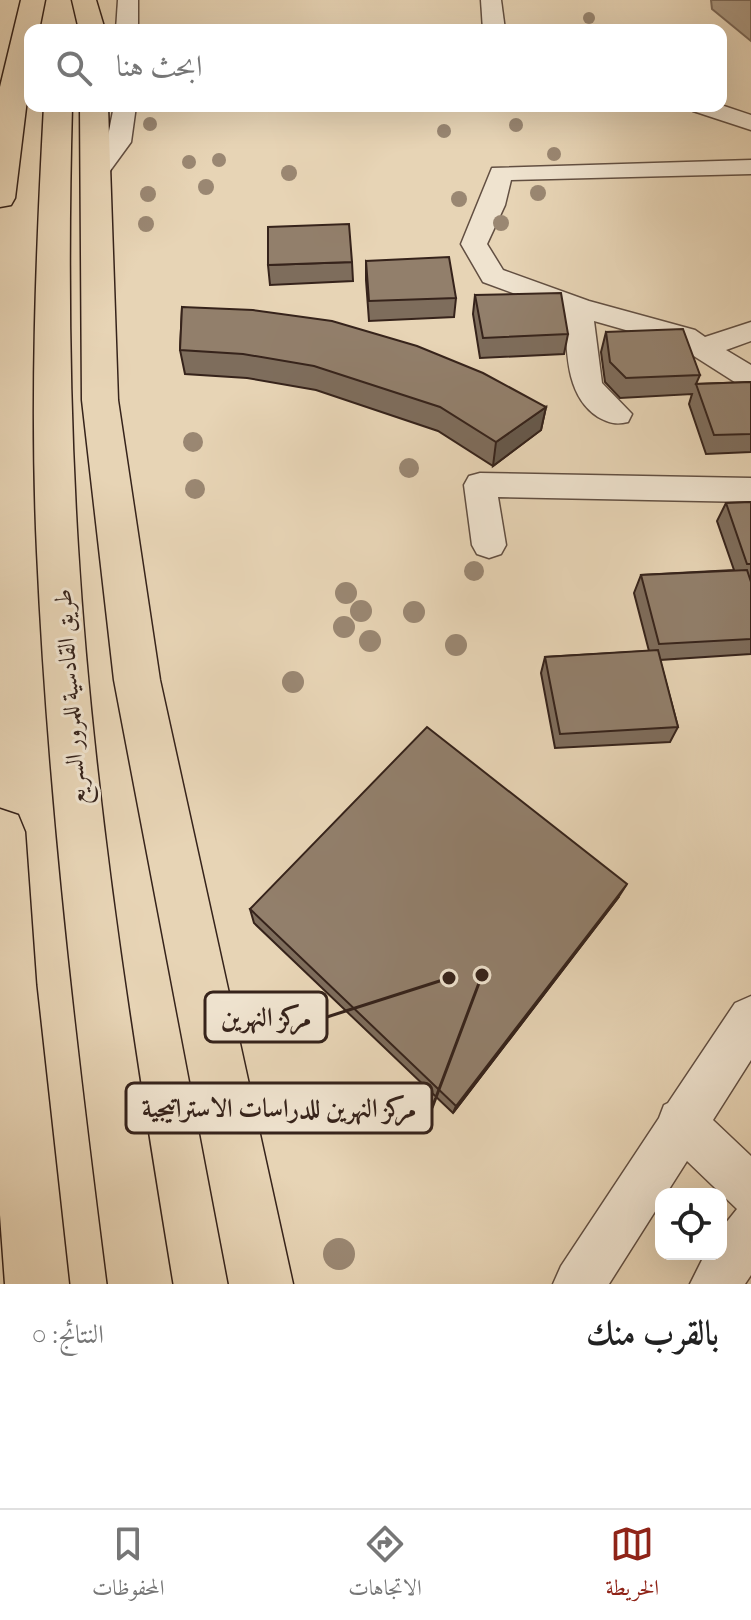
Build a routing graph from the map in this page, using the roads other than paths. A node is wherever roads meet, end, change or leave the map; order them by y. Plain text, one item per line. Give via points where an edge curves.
1 (27, 0) edge
2 (33, 0) edge
3 (73, 0) edge
4 (84, 0) edge
5 (128, 0) edge
6 (491, 0) edge
7 (28, 24) edge
8 (70, 24) edge
9 (90, 24) edge
10 (127, 24) edge
11 (493, 24) edge
12 (24, 41) edge
13 (0, 51) edge
14 (58, 112) edge
15 (94, 112) edge
16 (124, 112) edge
17 (719, 112) edge
18 (751, 123) edge
19 (751, 167) edge
20 (95, 174) junction
21 (0, 198) edge
22 (579, 307) junction
23 (751, 331) edge
24 (702, 348) junction
25 (751, 379) edge
26 (617, 414) dead end
27 (751, 490) edge
28 (489, 545) dead end
29 (0, 832) edge
30 (751, 1019) edge
31 (681, 1122) junction
32 (751, 1190) edge
33 (751, 1228) edge
34 (37, 1284) edge
35 (140, 1284) edge
36 (261, 1284) edge
37 (579, 1284) edge
38 (716, 1284) edge

1 - 13 highway
2 - 7 highway
3 - 8 highway
4 - 9 highway
5 - 10 street
6 - 11 street
12 - 21 highway
14 - 35 highway, طريق القادسية للمرور السريع via 54,441 69,699 82,855
15 - 20 highway
16 - 20 street via 119,142
17 - 18 street
19 - 22 street via 501,173 474,244 493,276
20 - 36 highway via 100,400 137,680
22 - 24 street via 685,337
22 - 26 street via 587,384 595,400
23 - 24 street
24 - 25 street
27 - 28 street via 480,485
29 - 34 highway
30 - 31 street
31 - 32 street
31 - 37 street
33 - 38 street

